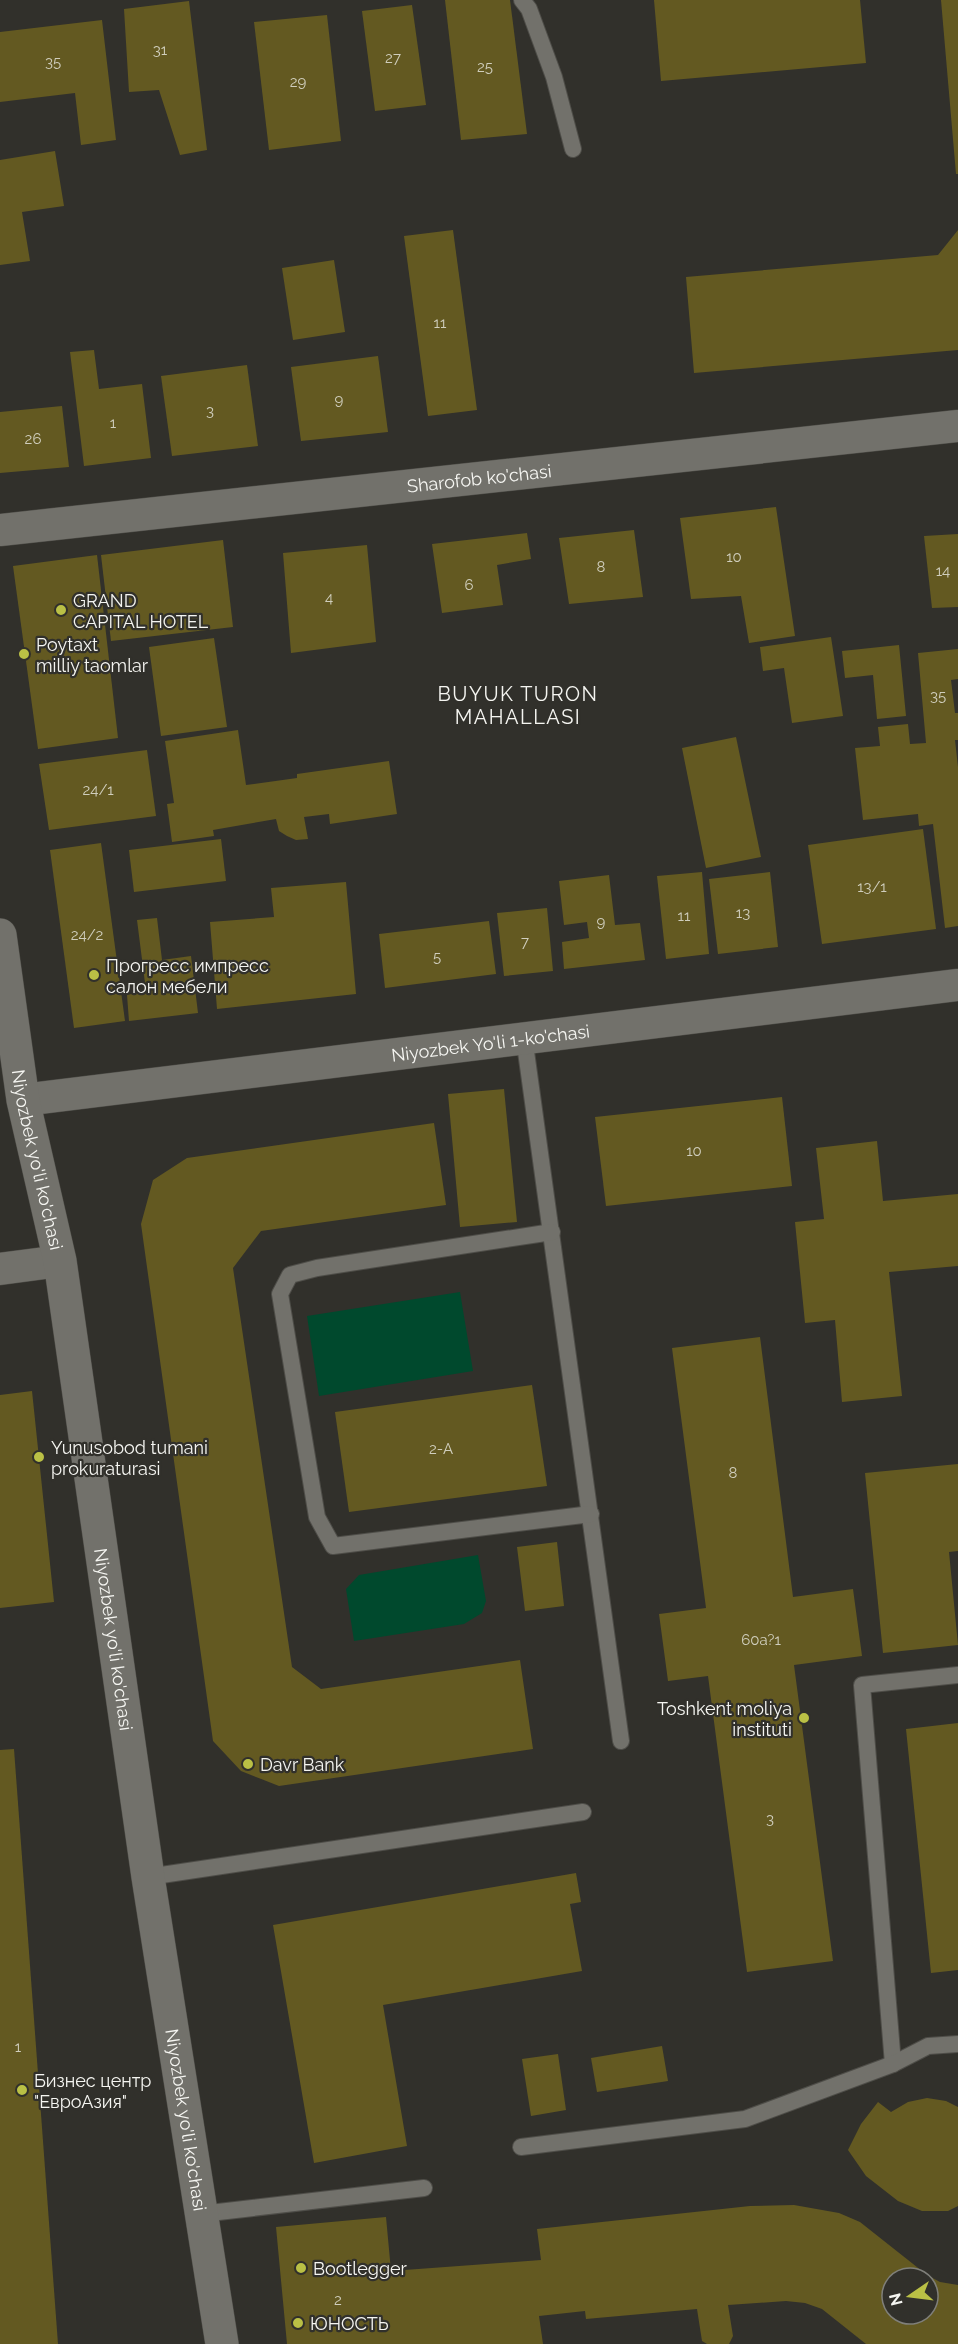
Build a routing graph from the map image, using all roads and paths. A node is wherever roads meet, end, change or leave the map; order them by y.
1 (522, 0) edge
2 (573, 148) dead end
3 (958, 426) edge
4 (0, 530) edge
5 (0, 935) edge
6 (958, 985) edge
7 (524, 1037) junction
8 (23, 1100) junction
9 (552, 1232) junction
10 (60, 1261) junction
11 (0, 1269) edge
12 (591, 1514) junction
13 (958, 1675) edge
14 (621, 1741) dead end
15 (583, 1812) dead end
16 (148, 1877) junction
17 (958, 2044) edge
18 (893, 2064) junction
19 (521, 2147) dead end
20 (424, 2188) dead end
21 (201, 2214) junction
22 (222, 2344) edge

1 - 2 lane
3 - 4 street, Sharofob ko'chasi
5 - 8 street, Niyozbek yo'li ko'chasi
6 - 7 street, Niyozbek Yo'li 1-ko'chasi
7 - 8 street, Niyozbek Yo'li 1-ko'chasi
7 - 9 lane
8 - 10 street, Niyozbek yo'li ko'chasi
9 - 12 lane
9 - 12 lane
10 - 11 street
10 - 16 street, Niyozbek yo'li ko'chasi
12 - 14 lane
13 - 18 lane
15 - 16 lane
16 - 21 street, Niyozbek yo'li ko'chasi
17 - 18 lane
18 - 19 lane
20 - 21 lane
21 - 22 street, Niyozbek yo'li ko'chasi

